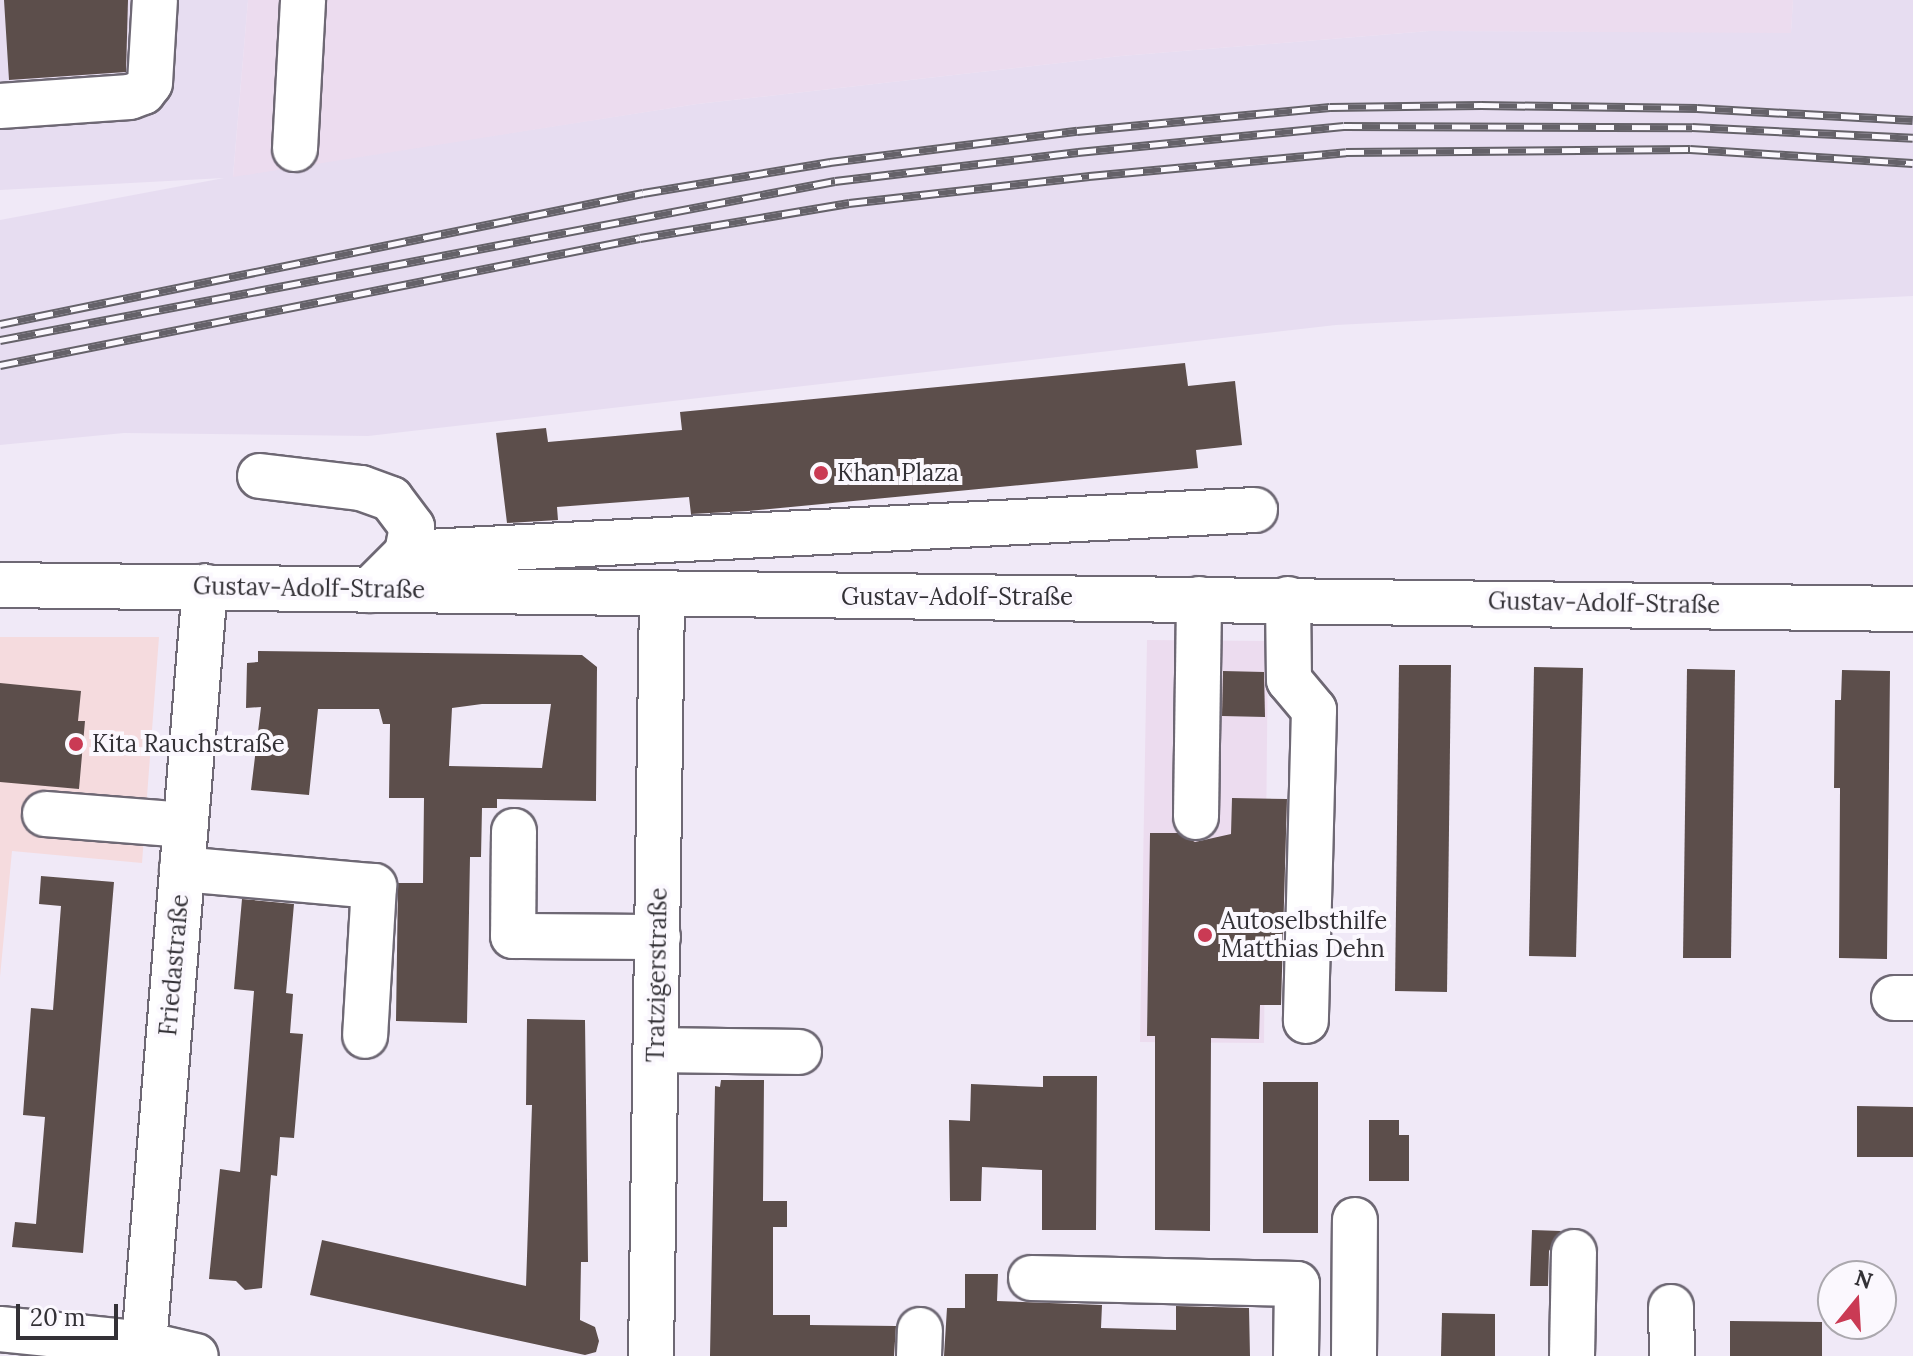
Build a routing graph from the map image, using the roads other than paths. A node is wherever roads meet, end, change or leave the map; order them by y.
1 (155, 0) edge
2 (303, 0) edge
3 (0, 106) edge
4 (295, 149) dead end
5 (260, 476) dead end
6 (1255, 510) dead end
7 (407, 553) junction
8 (0, 585) edge
9 (205, 586) junction
10 (370, 590) junction
11 (662, 594) junction
12 (1199, 599) junction
13 (1288, 599) junction
14 (1913, 609) edge
15 (45, 814) dead end
16 (1196, 817) dead end
17 (186, 825) junction
18 (514, 831) dead end
19 (182, 869) junction
20 (658, 937) junction
21 (1306, 1021) dead end
22 (365, 1036) dead end
23 (656, 1050) junction
24 (799, 1052) dead end
25 (1355, 1220) dead end
26 (1574, 1252) dead end
27 (1031, 1278) dead end
28 (1671, 1307) dead end
29 (0, 1329) edge
30 (144, 1344) junction
31 (196, 1356) edge
32 (651, 1356) edge
33 (1296, 1356) edge
34 (1354, 1356) edge
35 (1572, 1356) edge
36 (1672, 1356) edge

1 - 3 street
2 - 4 street
5 - 7 street
6 - 7 street
7 - 10 street
8 - 9 street, Gustav-Adolf-Straße
9 - 10 street, Gustav-Adolf-Straße
9 - 17 street, Friedastraße
10 - 11 street, Gustav-Adolf-Straße
11 - 12 street, Gustav-Adolf-Straße
11 - 20 street, Tratzigerstraße
12 - 13 street, Gustav-Adolf-Straße
12 - 16 street
13 - 14 street, Gustav-Adolf-Straße
13 - 21 street
15 - 17 street
17 - 19 street, Friedastraße
18 - 20 street
19 - 22 street
19 - 30 street, Friedastraße
20 - 23 street, Tratzigerstraße
23 - 24 street
23 - 32 street, Tratzigerstraße
25 - 34 street
26 - 35 street
27 - 33 street
28 - 36 street
29 - 30 street
30 - 31 street

